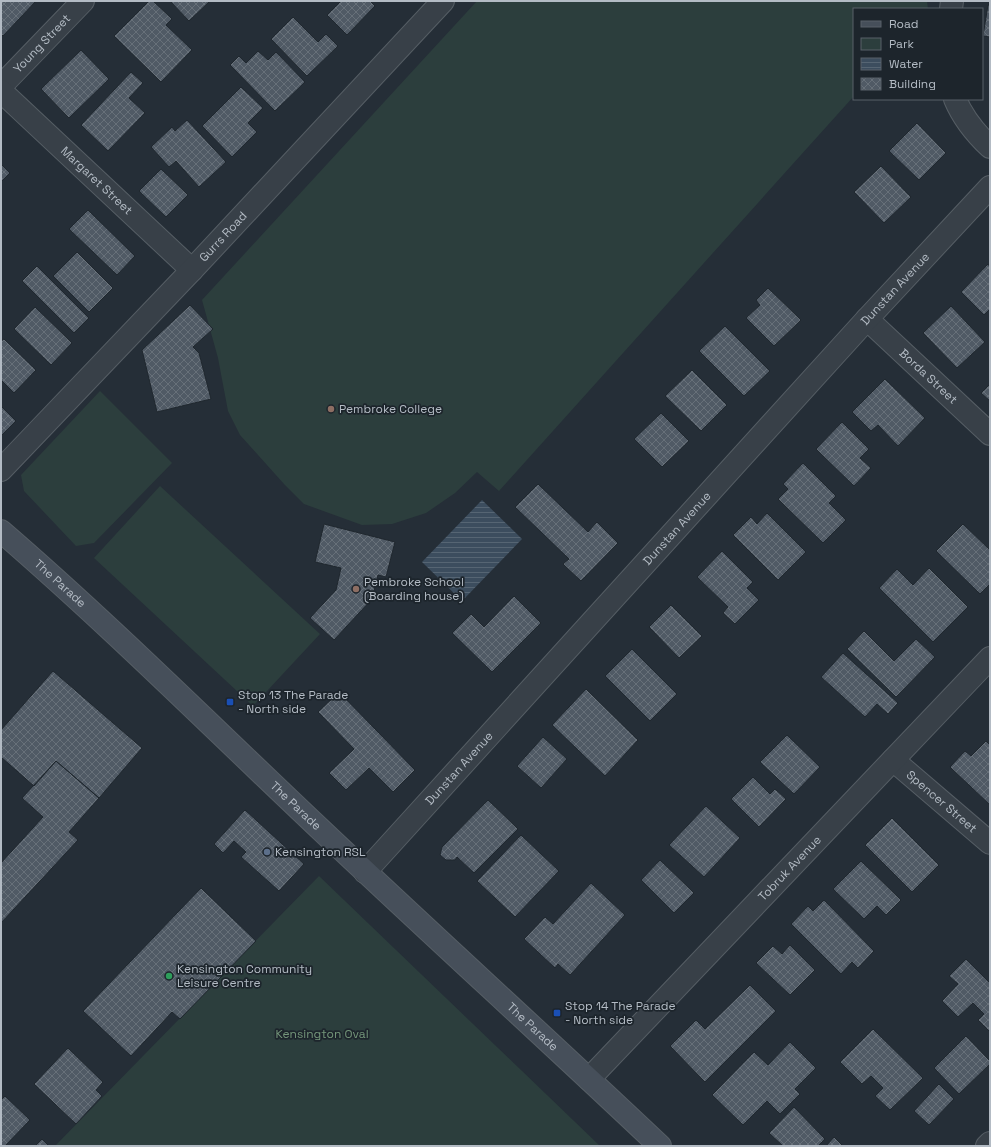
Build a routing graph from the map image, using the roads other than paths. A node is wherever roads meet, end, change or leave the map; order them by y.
1 (83, 1) edge
2 (443, 1) edge
3 (1, 86) edge
4 (1, 91) edge
5 (955, 100) edge
6 (990, 147) edge
7 (990, 187) edge
8 (192, 270) junction
9 (867, 320) junction
10 (990, 434) edge
11 (1, 470) edge
12 (1, 531) edge
13 (990, 658) edge
14 (893, 760) junction
15 (990, 843) edge
16 (365, 872) junction
17 (589, 1079) junction
18 (990, 1143) edge
19 (660, 1146) edge
20 (987, 1146) edge

1 - 3 street, Young Street
2 - 8 street, Gurrs Road
4 - 8 street, Margaret Street
5 - 6 street
7 - 9 street, Dunstan Avenue
8 - 11 street, Gurrs Road
9 - 10 street, Borda Street
9 - 16 street, Dunstan Avenue
12 - 16 main road, The Parade
13 - 14 street, Tobruk Avenue
14 - 15 street, Spencer Street
14 - 17 street, Tobruk Avenue
16 - 17 main road, The Parade
17 - 19 main road, The Parade
18 - 20 street

